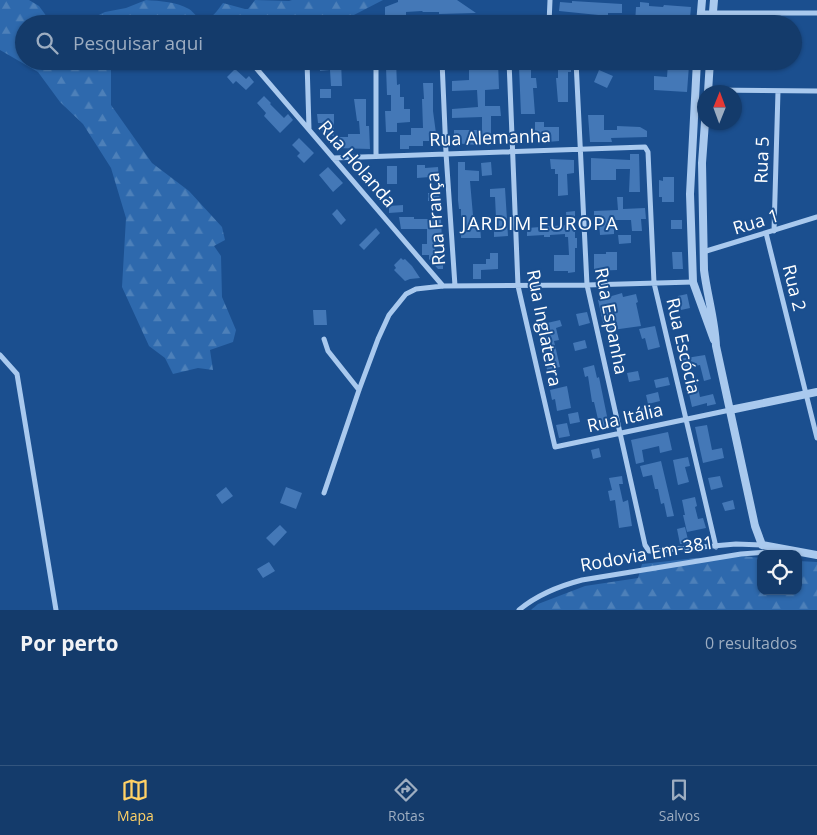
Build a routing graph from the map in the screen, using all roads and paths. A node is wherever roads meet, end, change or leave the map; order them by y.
1 (550, 0) edge
2 (702, 0) edge
3 (714, 0) edge
4 (817, 12) edge
5 (700, 13) joint
6 (713, 14) junction
7 (549, 15) edge
8 (258, 70) edge
9 (307, 70) edge
10 (376, 70) edge
11 (442, 70) edge
12 (509, 70) edge
13 (576, 70) edge
14 (697, 70) edge
15 (709, 70) edge
16 (708, 85) edge
17 (742, 91) edge
18 (778, 91) junction
19 (817, 91) edge
20 (309, 129) junction
21 (704, 130) edge
22 (580, 149) junction
23 (646, 149) joint
24 (512, 151) junction
25 (446, 153) junction
26 (376, 156) junction
27 (333, 158) junction
28 (817, 217) edge
29 (774, 231) junction
30 (766, 233) junction
31 (704, 252) junction
32 (693, 282) junction
33 (654, 283) junction
34 (587, 285) junction
35 (442, 286) junction
36 (455, 286) junction
37 (518, 286) junction
38 (324, 339) dead end
39 (716, 346) junction
40 (0, 355) edge
41 (359, 390) junction
42 (817, 392) edge
43 (807, 394) junction
44 (730, 410) junction
45 (686, 419) junction
46 (621, 433) junction
47 (817, 438) edge
48 (556, 448) joint
49 (324, 493) dead end
50 (762, 545) junction
51 (716, 546) junction
52 (786, 550) edge
53 (757, 553) edge
54 (802, 553) edge
55 (817, 555) edge
56 (56, 610) edge
57 (520, 610) edge

1 - 7 street
2 - 5 street
3 - 6 street
4 - 6 street
5 - 6 street
8 - 20 street, Rua Holanda
9 - 20 street
10 - 26 street
11 - 25 street, Rua França
12 - 24 street, Rua Inglaterra
13 - 22 street, Rua Espanha
14 - 32 street
15 - 16 street
17 - 18 street
18 - 19 street
18 - 29 street, Rua 5
20 - 27 street, Rua Holanda
21 - 31 street
22 - 23 street, Rua Alemanha
22 - 24 street, Rua Alemanha
22 - 34 street, Rua Espanha
23 - 33 street, Rua Escócia
24 - 25 street, Rua Alemanha
24 - 37 street, Rua Inglaterra
25 - 26 street, Rua Alemanha
25 - 36 street, Rua França
26 - 27 street, Rua Alemanha
27 - 35 street, Rua Holanda
28 - 29 street, Rua 1
29 - 30 street, Rua 1
30 - 31 street, Rua 1
30 - 43 street, Rua 2
31 - 39 street
32 - 33 street
32 - 39 street
33 - 34 street
33 - 45 street, Rua Escócia
34 - 37 street
34 - 46 street, Rua Espanha
35 - 36 street
35 - 41 street
36 - 37 street
37 - 48 street, Rua Inglaterra
38 - 41 street
39 - 44 street
40 - 56 street
41 - 49 street
42 - 43 street
43 - 44 street
43 - 47 street, Rua 2
44 - 45 street, Rua Itália
44 - 50 street
45 - 46 street, Rua Itália
45 - 51 street, Rua Escócia
46 - 48 street, Rua Itália
46 - 51 street, Rua Espanha
50 - 51 street
50 - 52 street, Rodovia Em-381
53 - 57 street, Rodovia Em-381
54 - 55 street, Rodovia Em-381

